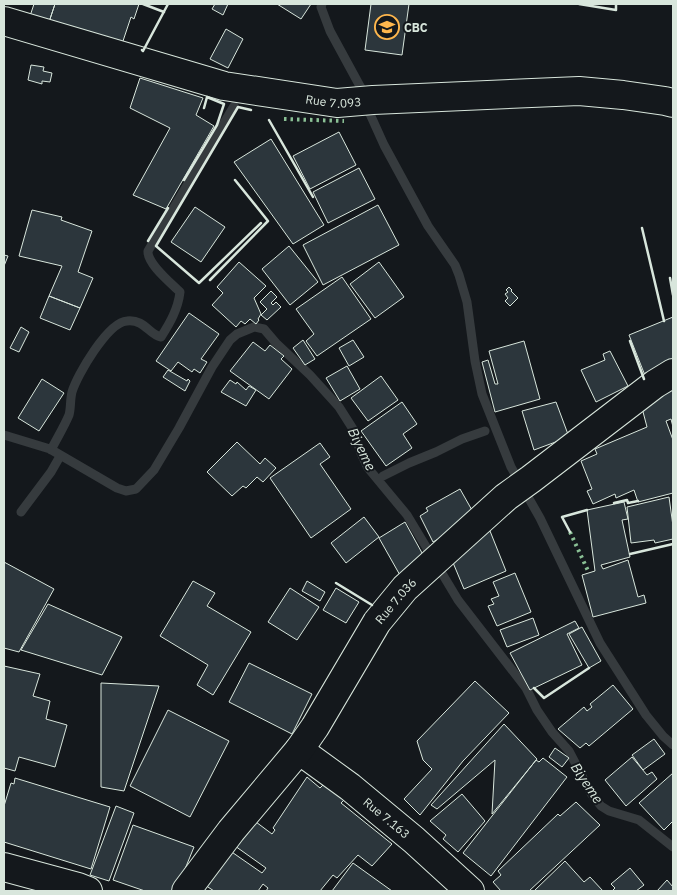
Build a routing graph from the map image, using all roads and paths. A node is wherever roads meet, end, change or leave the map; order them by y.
1 (4, 21) edge
2 (673, 103) edge
3 (673, 373) edge
4 (299, 750) junction
5 (4, 867) edge
6 (88, 891) edge
7 (186, 891) edge
8 (470, 891) edge

1 - 2 street, Rue 7.093
3 - 4 street, Rue 7.036
4 - 7 street, Rue 7.036
4 - 8 street, Rue 7.163
5 - 6 street

